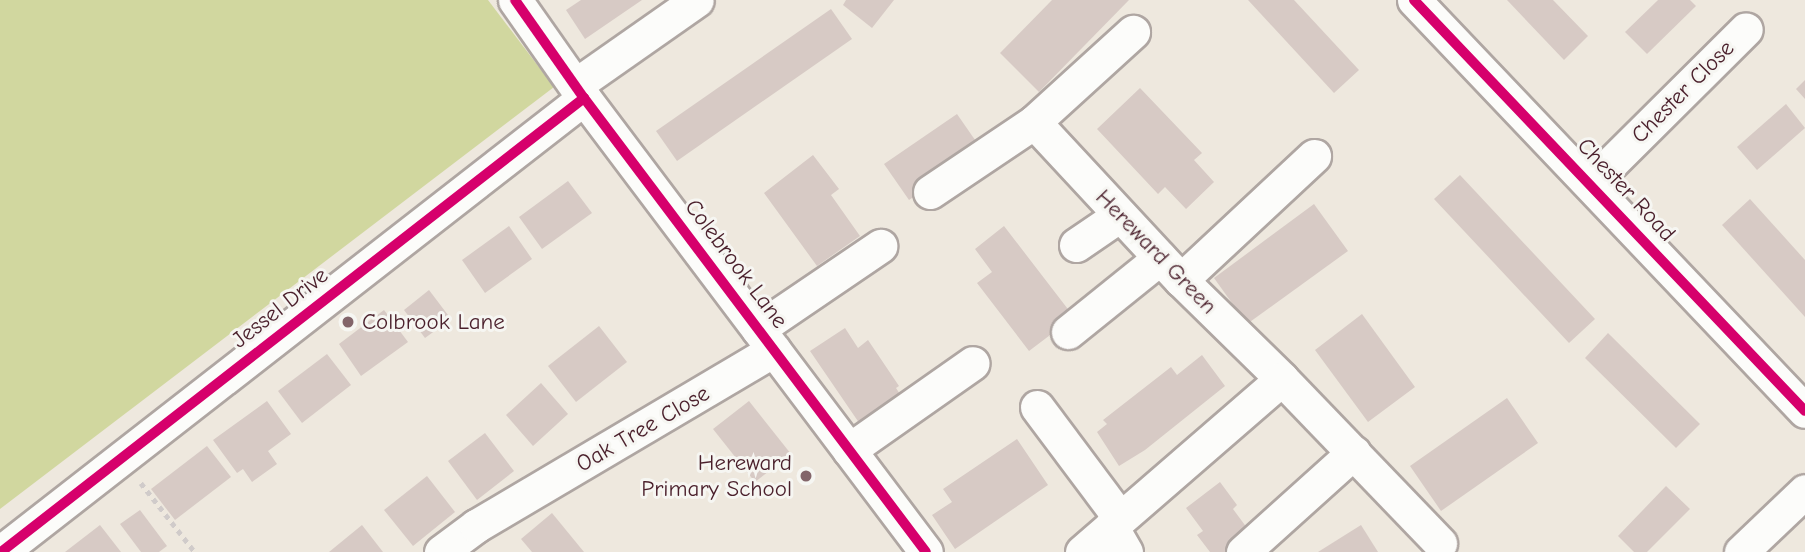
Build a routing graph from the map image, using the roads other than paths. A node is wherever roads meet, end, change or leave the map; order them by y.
1 (515, 0) edge
2 (697, 0) edge
3 (1414, 0) edge
4 (1745, 29) dead end
5 (1133, 32) dead end
6 (581, 91) junction
7 (1034, 122) junction
8 (1314, 156) dead end
9 (1591, 183) junction
10 (930, 192) dead end
11 (1121, 215) junction
12 (1076, 245) dead end
13 (880, 246) dead end
14 (1170, 269) junction
15 (1068, 332) dead end
16 (766, 340) junction
17 (973, 363) dead end
18 (1282, 379) junction
19 (1037, 407) dead end
20 (1805, 411) edge
21 (849, 450) junction
22 (1354, 452) junction
23 (1805, 491) edge
24 (1119, 532) edge
25 (1440, 543) dead end
26 (919, 550) edge
27 (1, 552) edge
28 (441, 552) edge
29 (1082, 552) edge
30 (1243, 552) edge
31 (1741, 552) edge

1 - 6 street, Colebrook Lane
2 - 6 street, Jessel Drive
3 - 9 street, Chester Road
4 - 9 street, Chester Close
5 - 7 street
6 - 16 street, Colebrook Lane
6 - 27 street, Jessel Drive
7 - 10 street
7 - 11 street, Hereward Green
8 - 14 street
9 - 20 street, Chester Road
11 - 12 street
11 - 14 street, Hereward Green
13 - 16 street, Oak Tree Close
14 - 15 street
14 - 18 street, Hereward Green
16 - 21 street, Colebrook Lane
16 - 28 street, Oak Tree Close
17 - 21 street
18 - 22 street, Hereward Green
18 - 24 street
19 - 24 street
21 - 26 street, Colebrook Lane
22 - 25 street, Hereward Green
22 - 30 street
23 - 31 street
24 - 29 street

